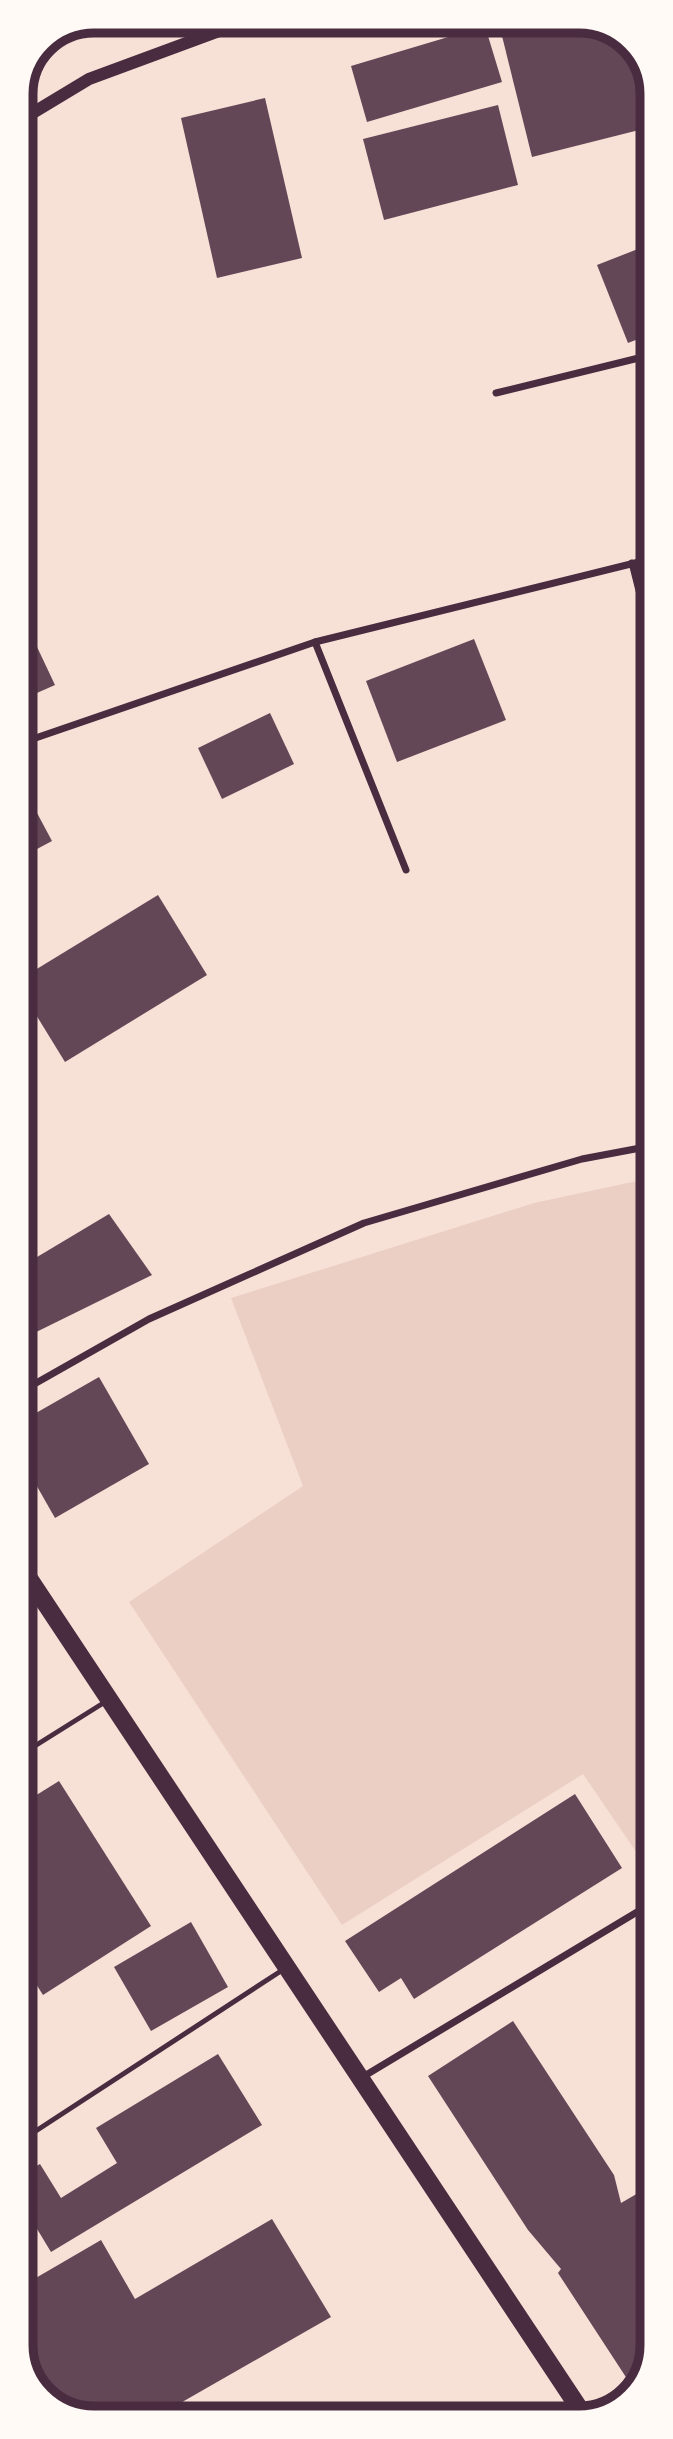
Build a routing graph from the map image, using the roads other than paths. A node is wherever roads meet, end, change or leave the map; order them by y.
1 (214, 33) edge
2 (33, 113) edge
3 (640, 358) edge
4 (496, 393) dead end
5 (640, 561) edge
6 (632, 563) junction
7 (640, 595) edge
8 (315, 642) junction
9 (33, 739) edge
10 (406, 870) dead end
11 (640, 1148) edge
12 (33, 1385) edge
13 (33, 1585) edge
14 (109, 1700) junction
15 (33, 1747) edge
16 (640, 1910) edge
17 (287, 1967) junction
18 (360, 2079) junction
19 (33, 2133) edge
20 (578, 2406) edge

1 - 2 street
3 - 4 street
5 - 6 street
6 - 7 street
6 - 8 street
8 - 9 street
8 - 10 street
11 - 12 street
13 - 14 main road
14 - 15 lane
14 - 17 main road
16 - 18 street
17 - 18 main road
17 - 19 lane
18 - 20 main road

